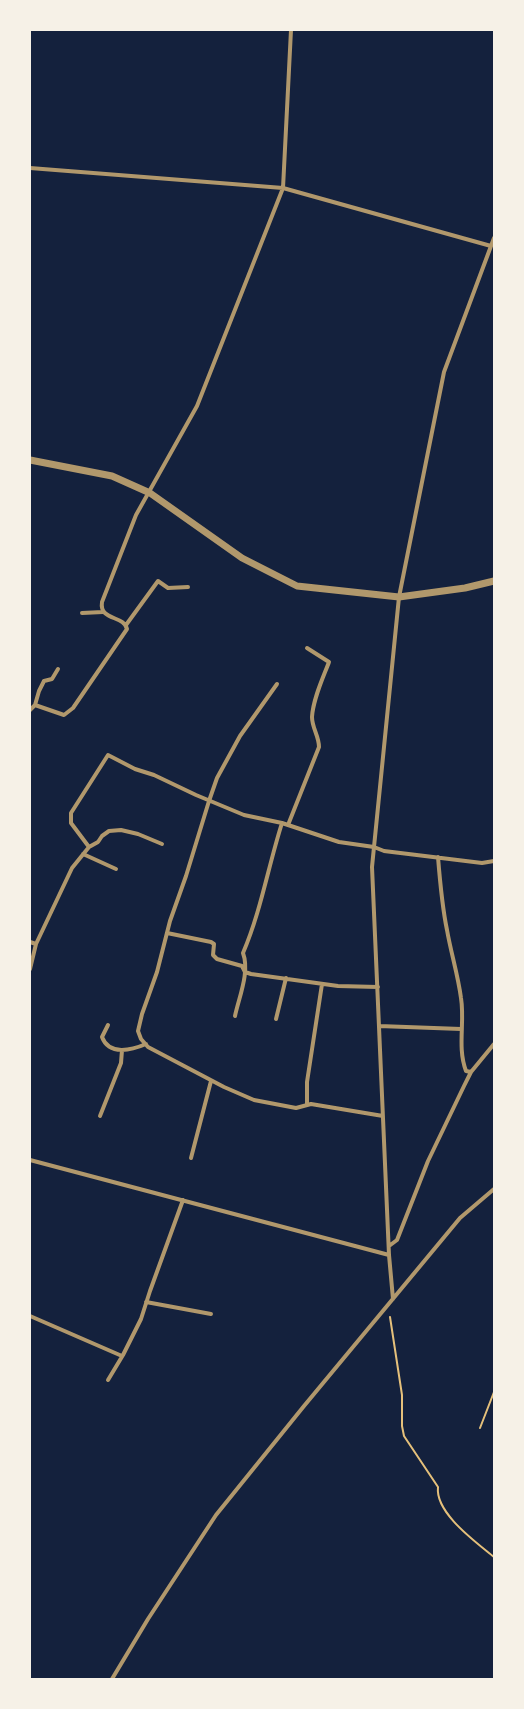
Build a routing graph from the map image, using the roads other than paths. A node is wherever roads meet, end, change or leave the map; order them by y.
1 (291, 30) edge
2 (30, 168) edge
3 (283, 188) junction
4 (494, 238) edge
5 (491, 246) junction
6 (30, 460) edge
7 (150, 493) junction
8 (494, 581) edge
9 (188, 587) dead end
10 (399, 597) junction
11 (103, 612) junction
12 (82, 613) dead end
13 (126, 625) junction
14 (307, 648) dead end
15 (58, 669) dead end
16 (277, 684) dead end
17 (35, 705) junction
18 (30, 710) edge
19 (209, 800) junction
20 (282, 823) junction
21 (288, 825) junction
22 (162, 844) dead end
23 (89, 847) junction
24 (374, 848) junction
25 (83, 854) junction
26 (438, 857) junction
27 (494, 861) edge
28 (116, 869) dead end
29 (167, 933) junction
30 (30, 942) edge
31 (36, 944) junction
32 (30, 969) edge
33 (245, 972) junction
34 (286, 978) junction
35 (322, 984) junction
36 (378, 988) junction
37 (235, 1016) dead end
38 (276, 1019) dead end
39 (108, 1025) dead end
40 (379, 1026) junction
41 (461, 1029) junction
42 (146, 1044) junction
43 (494, 1044) edge
44 (122, 1050) junction
45 (471, 1072) junction
46 (211, 1081) junction
47 (307, 1105) junction
48 (100, 1116) dead end
49 (383, 1116) junction
50 (191, 1158) dead end
51 (30, 1160) edge
52 (494, 1189) edge
53 (184, 1200) junction
54 (389, 1246) junction
55 (389, 1255) junction
56 (393, 1299) junction
57 (146, 1302) junction
58 (211, 1314) dead end
59 (30, 1316) edge
60 (122, 1356) junction
61 (108, 1380) dead end
62 (112, 1679) edge

1 - 3 street
2 - 3 street
3 - 5 street
3 - 7 street
4 - 5 street
5 - 10 street
6 - 7 street
7 - 10 street
7 - 11 street
8 - 10 street
9 - 13 street
10 - 24 street
11 - 12 street
11 - 13 street
13 - 17 street
14 - 21 street
15 - 17 street
16 - 19 street
17 - 18 street
19 - 20 street
19 - 23 street
19 - 29 street
20 - 21 street
20 - 33 street
21 - 24 street
22 - 23 street
23 - 25 street
24 - 26 street
24 - 36 street
25 - 28 street
25 - 31 street
26 - 27 street
26 - 41 street
29 - 33 street
29 - 42 street
30 - 31 street
31 - 32 street
33 - 34 street
33 - 37 street
34 - 35 street
34 - 38 street
35 - 36 street
35 - 47 street
36 - 40 street
39 - 44 street
40 - 41 street
40 - 49 street
41 - 45 street
42 - 44 street
42 - 46 street
43 - 45 street
44 - 48 street
45 - 54 street
46 - 47 street
46 - 50 street
47 - 49 street
49 - 54 street
51 - 53 street
52 - 56 street
53 - 55 street
53 - 57 street
54 - 55 street
55 - 56 street
56 - 62 street
57 - 58 street
57 - 60 street
59 - 60 street
60 - 61 street

